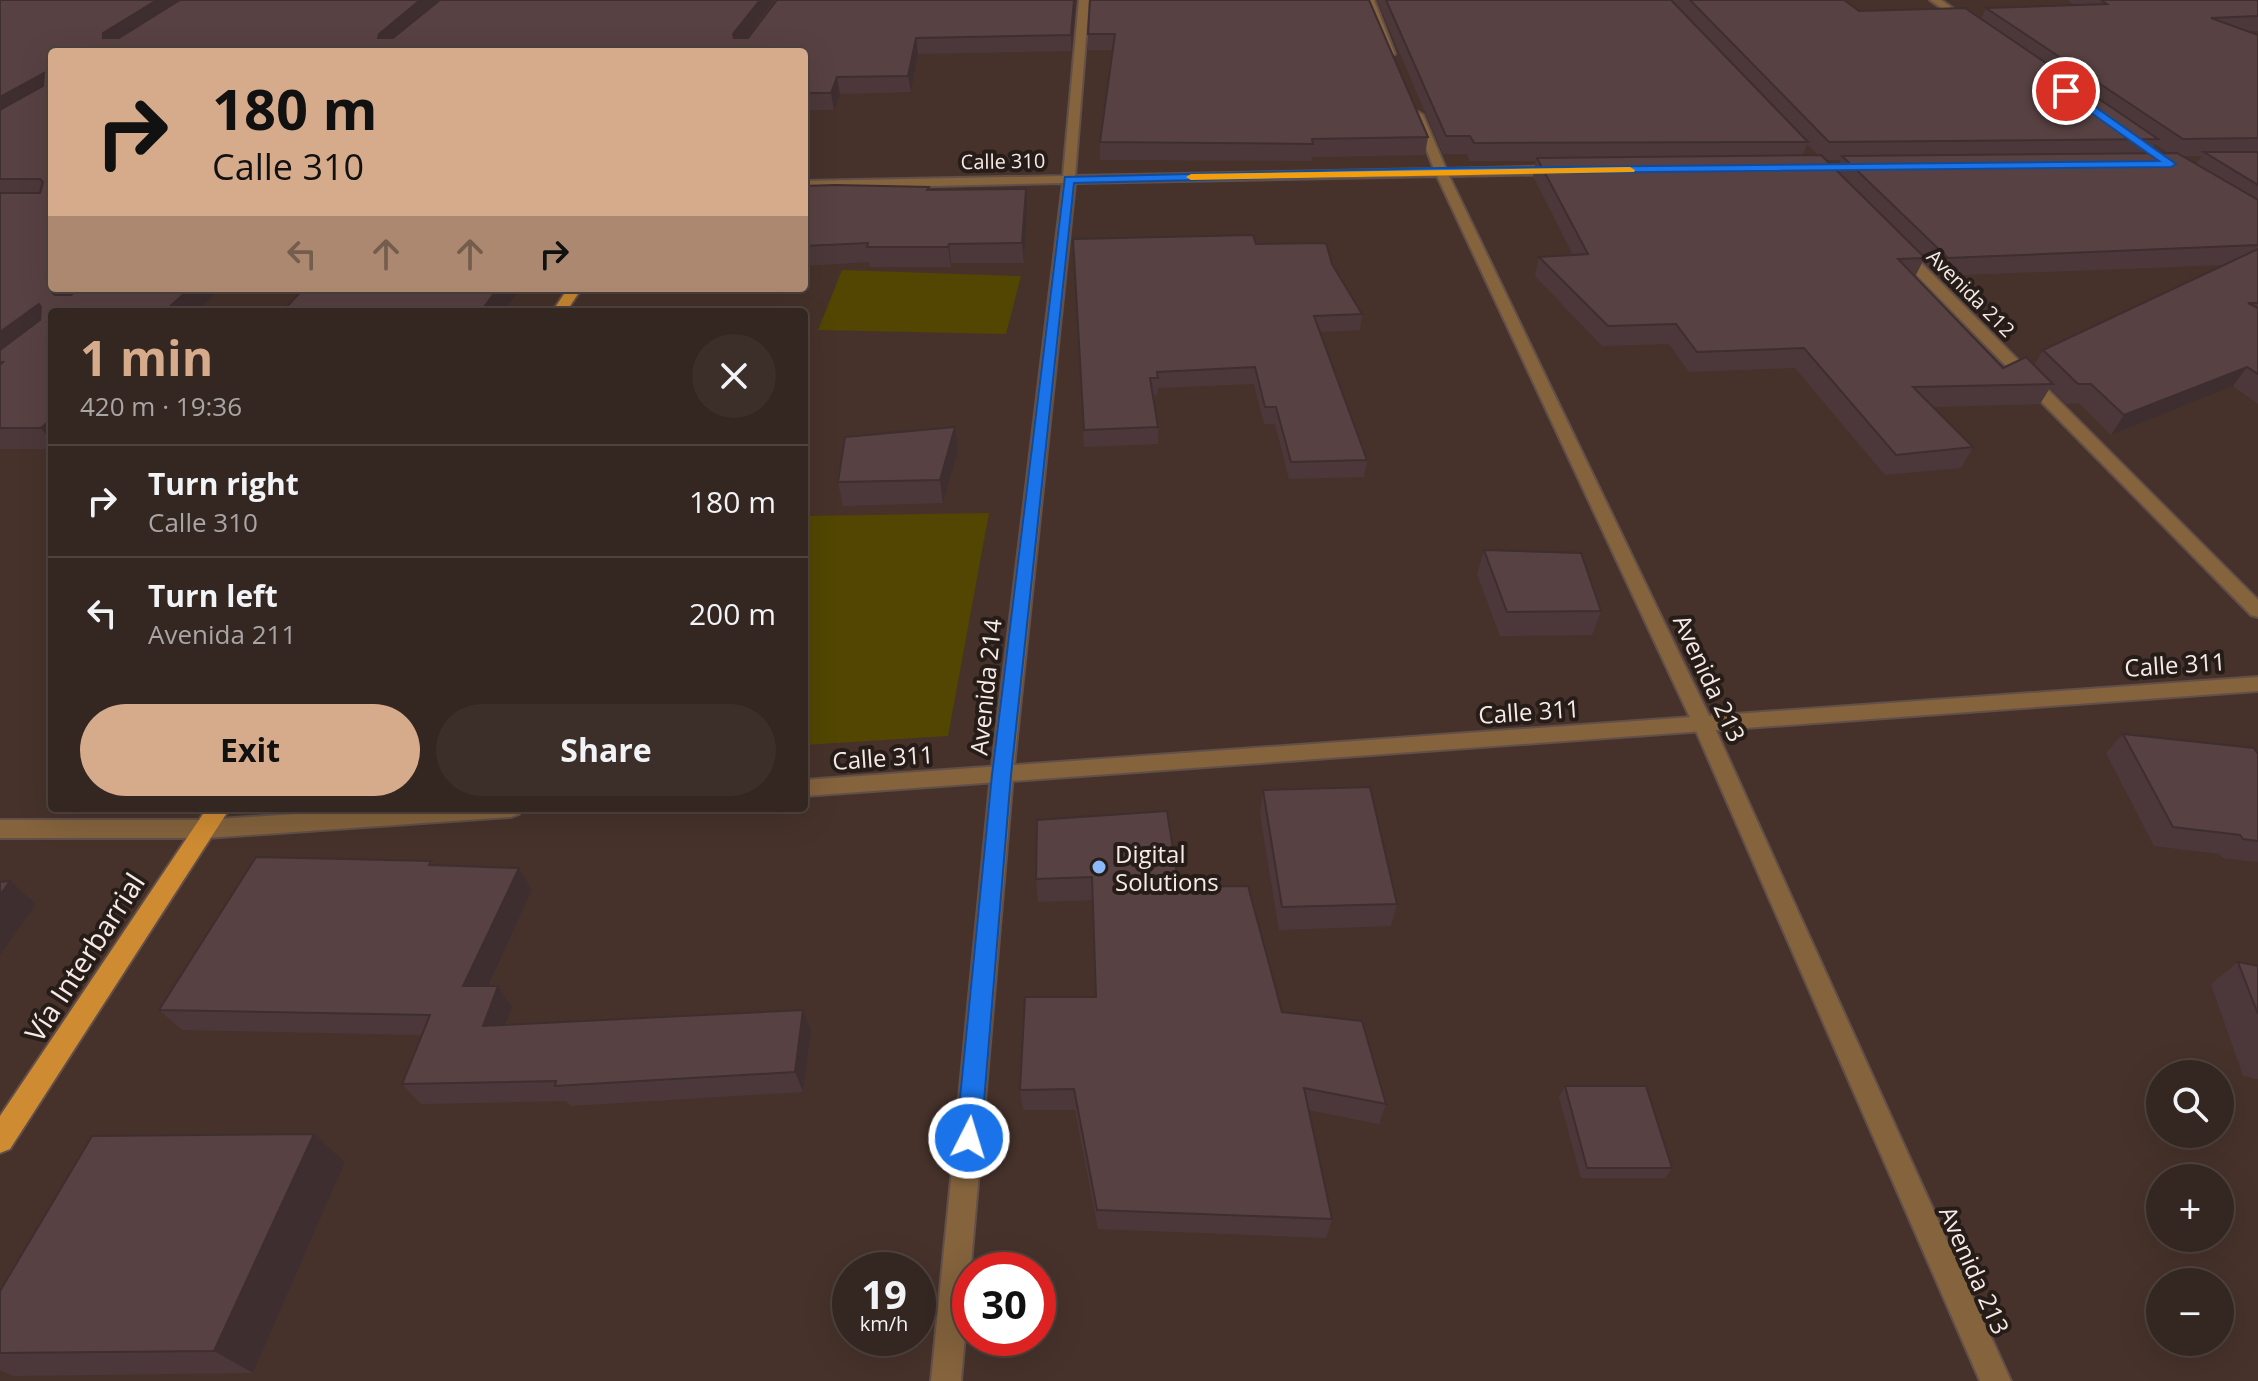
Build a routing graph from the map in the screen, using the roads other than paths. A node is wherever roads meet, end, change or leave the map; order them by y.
1 (1084, 0) edge
2 (1369, 0) edge
3 (1935, 0) edge
4 (1975, 27) edge
5 (1399, 71) edge
6 (1411, 100) edge
7 (1567, 170) edge
8 (1441, 171) junction
9 (1069, 180) junction
10 (808, 185) edge
11 (1887, 237) edge
12 (2258, 611) edge
13 (2258, 684) edge
14 (1703, 724) junction
15 (1002, 775) junction
16 (808, 788) edge
17 (216, 812) edge
18 (453, 812) edge
19 (0, 829) edge
20 (205, 829) junction
21 (0, 1140) edge
22 (946, 1381) edge
23 (1996, 1381) edge

1 - 9 street, Avenida 214
2 - 5 street
3 - 4 street
6 - 8 street, Avenida 213
7 - 8 street, Calle 310
8 - 9 street, Calle 310
8 - 14 street, Avenida 213
9 - 10 street, Calle 310
9 - 15 street, Avenida 214
11 - 12 street, Avenida 212
13 - 14 street, Calle 311
14 - 15 street, Calle 311
14 - 23 street, Avenida 213
15 - 16 street, Calle 311
15 - 22 street, Avenida 214
17 - 20 main road, Vía Interbarrial
18 - 20 street
19 - 20 street
20 - 21 main road, Vía Interbarrial

